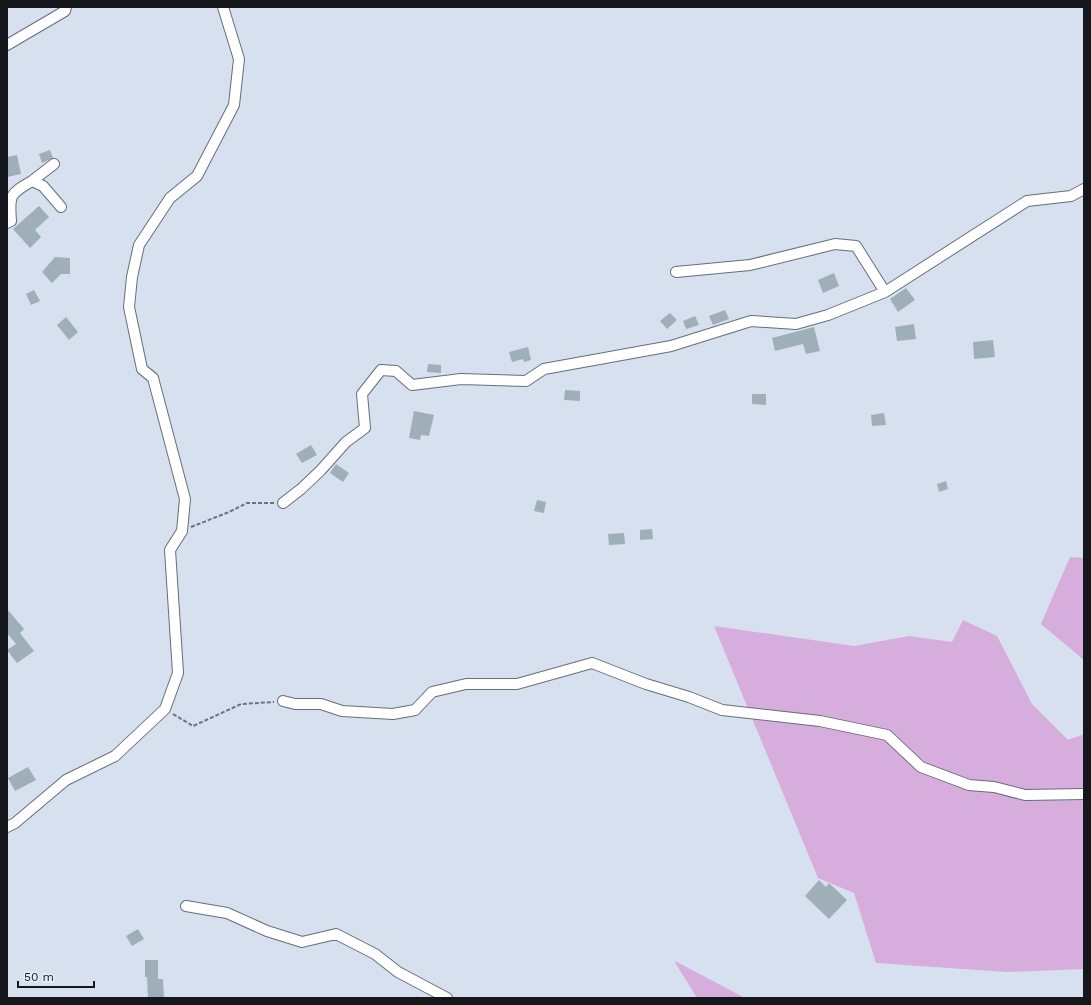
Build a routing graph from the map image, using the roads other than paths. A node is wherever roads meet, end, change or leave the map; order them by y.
1 (66, 7) edge
2 (223, 7) edge
3 (7, 45) edge
4 (54, 164) dead end
5 (32, 181) junction
6 (1084, 189) edge
7 (61, 207) dead end
8 (7, 222) edge
9 (676, 272) dead end
10 (885, 292) junction
11 (283, 503) road end
12 (283, 701) road end
13 (1084, 794) edge
14 (7, 827) edge
15 (186, 906) dead end
16 (447, 998) edge

1 - 3 street
2 - 14 street
4 - 5 street
5 - 7 street
5 - 8 street
6 - 10 street
9 - 10 street
10 - 11 street
12 - 13 street
15 - 16 street

